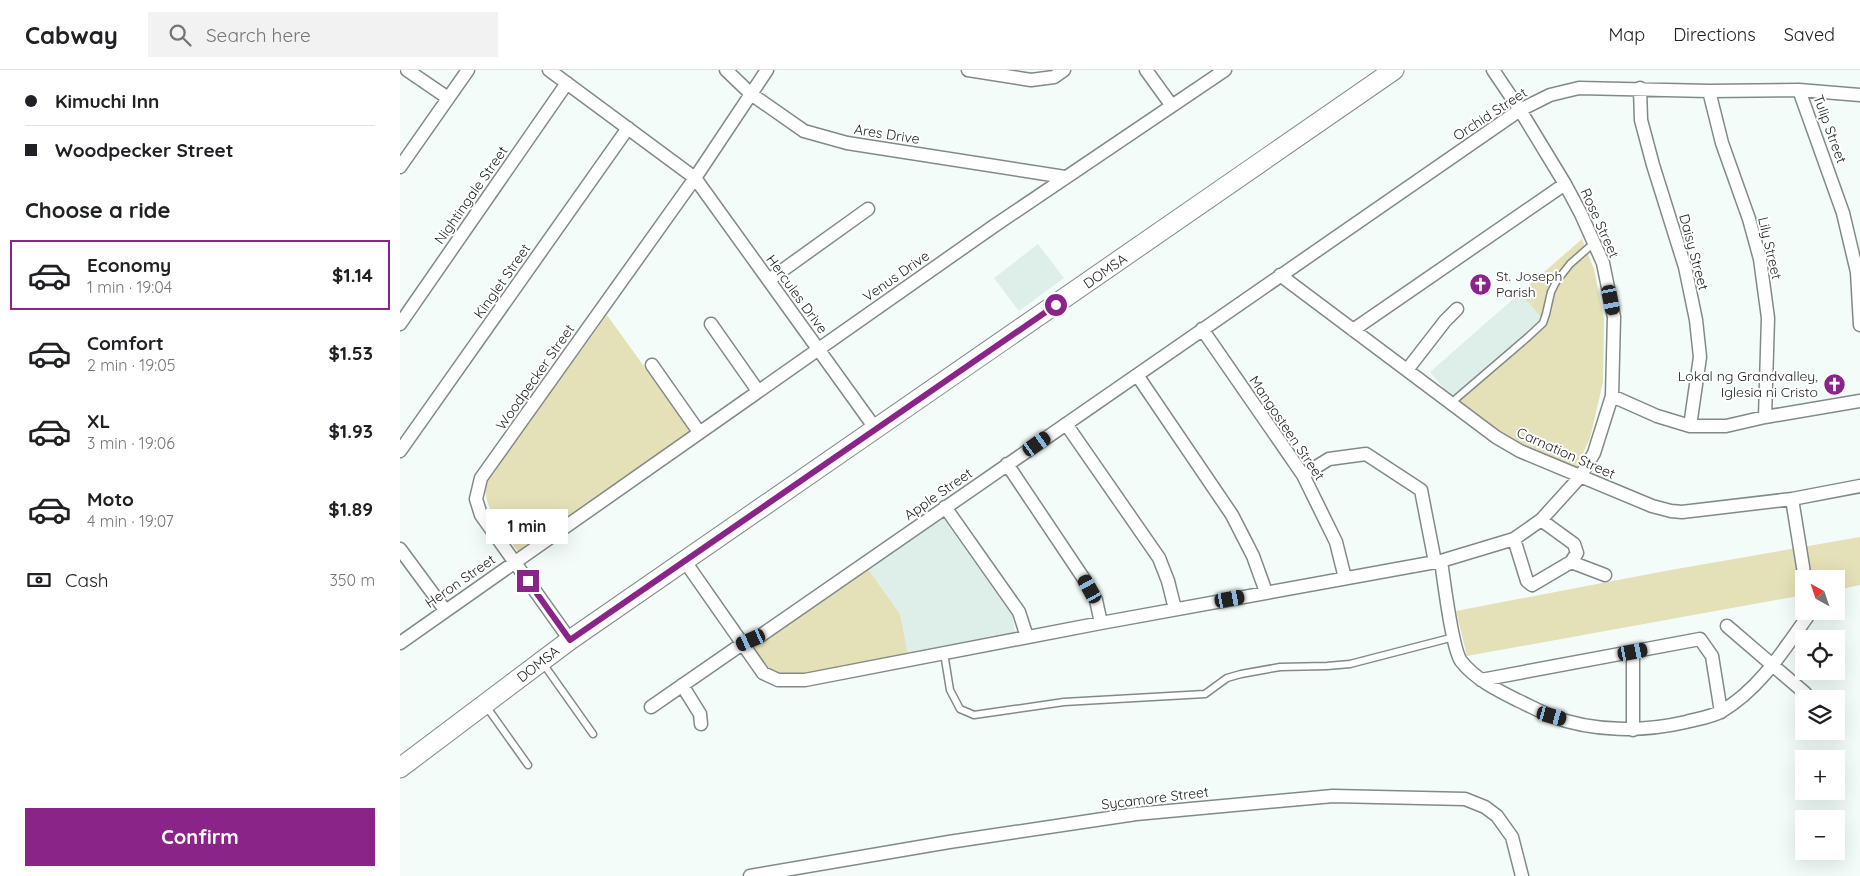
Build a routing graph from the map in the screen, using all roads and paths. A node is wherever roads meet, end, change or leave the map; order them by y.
1 (407, 70) edge
2 (468, 70) edge
3 (550, 70) edge
4 (726, 70) edge
5 (767, 70) edge
6 (968, 70) edge
7 (1064, 70) edge
8 (1146, 70) edge
9 (1225, 70) edge
10 (1394, 70) edge
11 (1493, 70) edge
12 (567, 78) edge
13 (1640, 88) junction
14 (1799, 90) junction
15 (1709, 91) junction
16 (751, 94) junction
17 (1860, 95) edge
18 (448, 98) junction
19 (1172, 106) junction
20 (1520, 110) junction
21 (628, 128) junction
22 (400, 168) edge
23 (695, 178) junction
24 (1065, 178) junction
25 (1565, 184) junction
26 (868, 209) dead end
27 (1595, 242) junction
28 (1280, 275) junction
29 (769, 280) junction
30 (1240, 303) joint
31 (1458, 309) dead end
32 (400, 324) edge
33 (711, 324) dead end
34 (1860, 324) edge
35 (1202, 329) junction
36 (1353, 330) junction
37 (818, 349) junction
38 (652, 366) dead end
39 (1408, 370) junction
40 (1137, 375) junction
41 (758, 391) junction
42 (1612, 396) junction
43 (1860, 401) edge
44 (1451, 403) junction
45 (1765, 417) junction
46 (1066, 424) junction
47 (1690, 426) junction
48 (875, 428) junction
49 (699, 432) junction
50 (400, 451) edge
51 (1007, 464) junction
52 (1303, 475) junction
53 (1580, 477) junction
54 (1860, 486) edge
55 (1792, 499) junction
56 (945, 507) junction
57 (587, 511) joint
58 (1545, 515) junction
59 (1514, 539) junction
60 (400, 549) edge
61 (684, 560) junction
62 (514, 562) junction
63 (1438, 562) junction
64 (1571, 562) junction
65 (1804, 570) edge
66 (1605, 575) dead end
67 (1345, 578) junction
68 (1266, 592) junction
69 (1175, 609) junction
70 (445, 610) junction
71 (1805, 620) edge
72 (1101, 622) junction
73 (1727, 626) dead end
74 (1027, 637) junction
75 (1454, 637) junction
76 (570, 640) junction
77 (400, 642) edge
78 (742, 644) junction
79 (1633, 652) junction
80 (944, 653) junction
81 (541, 661) junction
82 (1771, 665) junction
83 (1481, 680) junction
84 (682, 685) junction
85 (1801, 690) edge
86 (486, 705) junction
87 (651, 707) dead end
88 (1721, 712) junction
89 (701, 724) dead end
90 (1633, 730) junction
91 (593, 734) dead end
92 (528, 765) dead end
93 (400, 768) edge
94 (750, 876) edge
95 (1522, 876) edge

1 - 18 street
2 - 18 street
3 - 12 street, Hercules Drive
4 - 16 street, Ares Drive
5 - 16 street, Woodpecker Street
6 - 7 street
8 - 19 street
9 - 19 street, Venus Drive
10 - 48 main road, DOMSA
11 - 20 street, Rose Street
12 - 21 street, Hercules Drive
12 - 32 street, Nightingale Street
13 - 15 street, Orchid Street
13 - 20 street, Orchid Street
13 - 47 street, Daisy Street
14 - 15 street, Orchid Street
14 - 17 street, Orchid Street
14 - 34 street, Tulip Street
15 - 45 street, Lily Street
16 - 23 street, Woodpecker Street
16 - 24 street, Ares Drive
18 - 22 street
19 - 24 street, Venus Drive
20 - 25 street, Rose Street
20 - 28 street, Orchid Street
21 - 23 street, Hercules Drive
21 - 50 street, Kinglet Street
23 - 29 street, Hercules Drive
23 - 62 street, Woodpecker Street
24 - 37 street, Venus Drive
25 - 27 street, Rose Street
25 - 36 street
26 - 29 street
27 - 42 street, Rose Street
27 - 44 lane
28 - 30 street, Orchid Street
28 - 36 street, Carnation Street
29 - 37 street, Hercules Drive
30 - 35 street, Apple Street
31 - 39 street
33 - 41 street
35 - 40 street, Apple Street
35 - 52 street, Mangosteen Street
36 - 39 street, Carnation Street
37 - 41 street, Venus Drive
37 - 48 street, Hercules Drive
38 - 49 street
39 - 44 street, Carnation Street
40 - 46 street, Apple Street
40 - 68 street
41 - 49 street, Venus Drive
42 - 47 street
42 - 53 street, Rose Street
43 - 45 street
44 - 53 street, Carnation Street
45 - 47 street
46 - 51 street, Apple Street
46 - 69 street
48 - 61 main road, DOMSA
49 - 57 street, Venus Drive
51 - 56 street, Apple Street
51 - 72 street
52 - 63 street
52 - 67 street, Mangosteen Street
53 - 55 street, Carnation Street
53 - 58 street, Rose Street
54 - 55 street, Carnation Street
55 - 65 street
56 - 74 street
56 - 78 street, Apple Street
57 - 62 street, Heron Street
58 - 59 street, Rose Street
58 - 64 street
59 - 63 street, Rose Street
59 - 64 street
60 - 70 street
61 - 76 main road, DOMSA
61 - 78 street, Rose Street
62 - 70 street, Heron Street
62 - 76 street, Woodpecker Street
63 - 67 street, Rose Street
63 - 75 street
64 - 66 street
67 - 68 street, Rose Street
68 - 69 street, Rose Street
69 - 72 street, Rose Street
70 - 77 street, Heron Street
71 - 82 street
72 - 74 street, Rose Street
73 - 82 street
74 - 80 street, Rose Street
75 - 80 lane
75 - 83 street
76 - 81 main road, DOMSA
78 - 80 street, Rose Street
78 - 84 street, Apple Street
79 - 83 street
79 - 88 street
79 - 90 street
81 - 86 main road, DOMSA
81 - 91 lane
82 - 85 street
82 - 88 street
83 - 90 street
84 - 87 street, Apple Street
84 - 89 street
86 - 92 lane
86 - 93 main road, DOMSA
88 - 90 street
94 - 95 street, Sycamore Street

